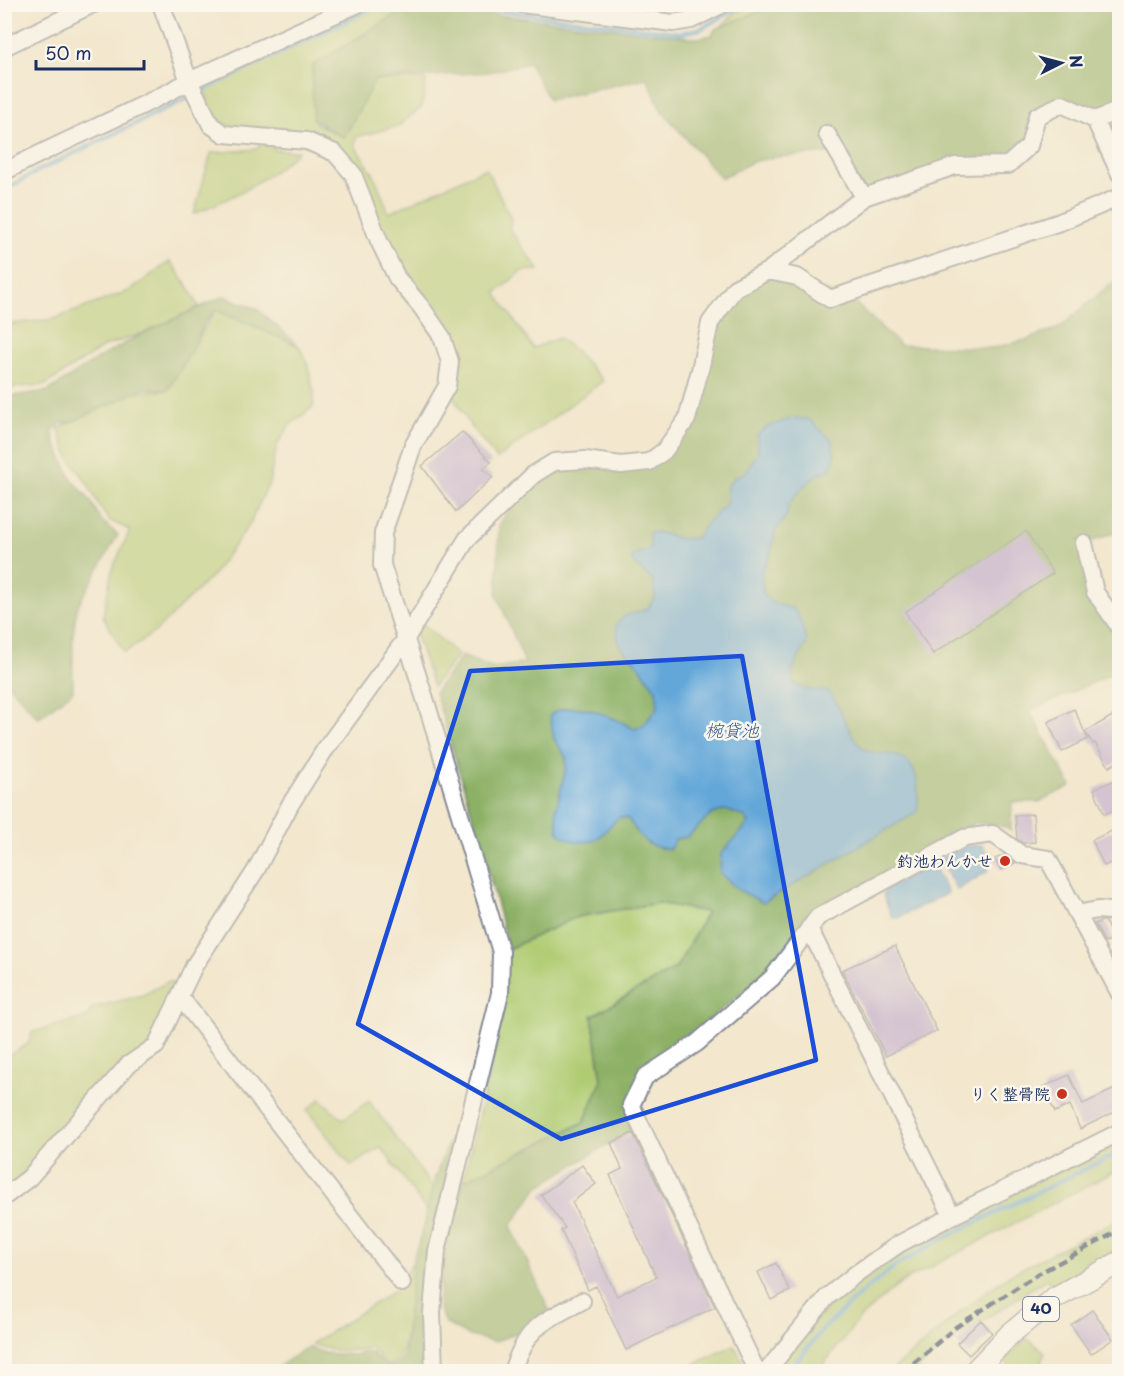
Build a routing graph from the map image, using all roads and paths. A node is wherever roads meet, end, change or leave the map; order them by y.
1 (93, 4) edge
2 (161, 4) edge
3 (358, 4) edge
4 (520, 4) edge
5 (723, 4) edge
6 (695, 11) edge
7 (4, 47) edge
8 (189, 81) junction
9 (1119, 110) edge
10 (1095, 120) junction
11 (827, 134) dead end
12 (4, 172) edge
13 (1119, 174) edge
14 (864, 197) junction
15 (1119, 197) edge
16 (768, 271) junction
17 (1084, 543) dead end
18 (1119, 628) edge
19 (405, 640) junction
20 (1119, 912) edge
21 (1077, 914) junction
22 (809, 928) junction
23 (1119, 994) edge
24 (181, 998) junction
25 (1119, 1132) edge
26 (4, 1197) edge
27 (952, 1216) junction
28 (1119, 1262) edge
29 (402, 1283) dead end
30 (582, 1301) dead end
31 (434, 1371) edge
32 (512, 1371) edge
33 (757, 1371) edge
34 (766, 1371) edge
35 (974, 1371) edge

1 - 7 street
2 - 8 street
3 - 8 street
4 - 6 street
5 - 6 street
8 - 12 street
8 - 19 street
9 - 10 street
10 - 13 street
10 - 14 street
11 - 14 street
14 - 16 street
15 - 16 street
16 - 19 street
17 - 18 street
19 - 24 street
19 - 31 street
20 - 21 street
21 - 22 street
21 - 23 street
22 - 27 street
22 - 33 street
24 - 26 street
24 - 29 street
25 - 27 street
27 - 34 street
28 - 35 main road, 40
30 - 32 street

